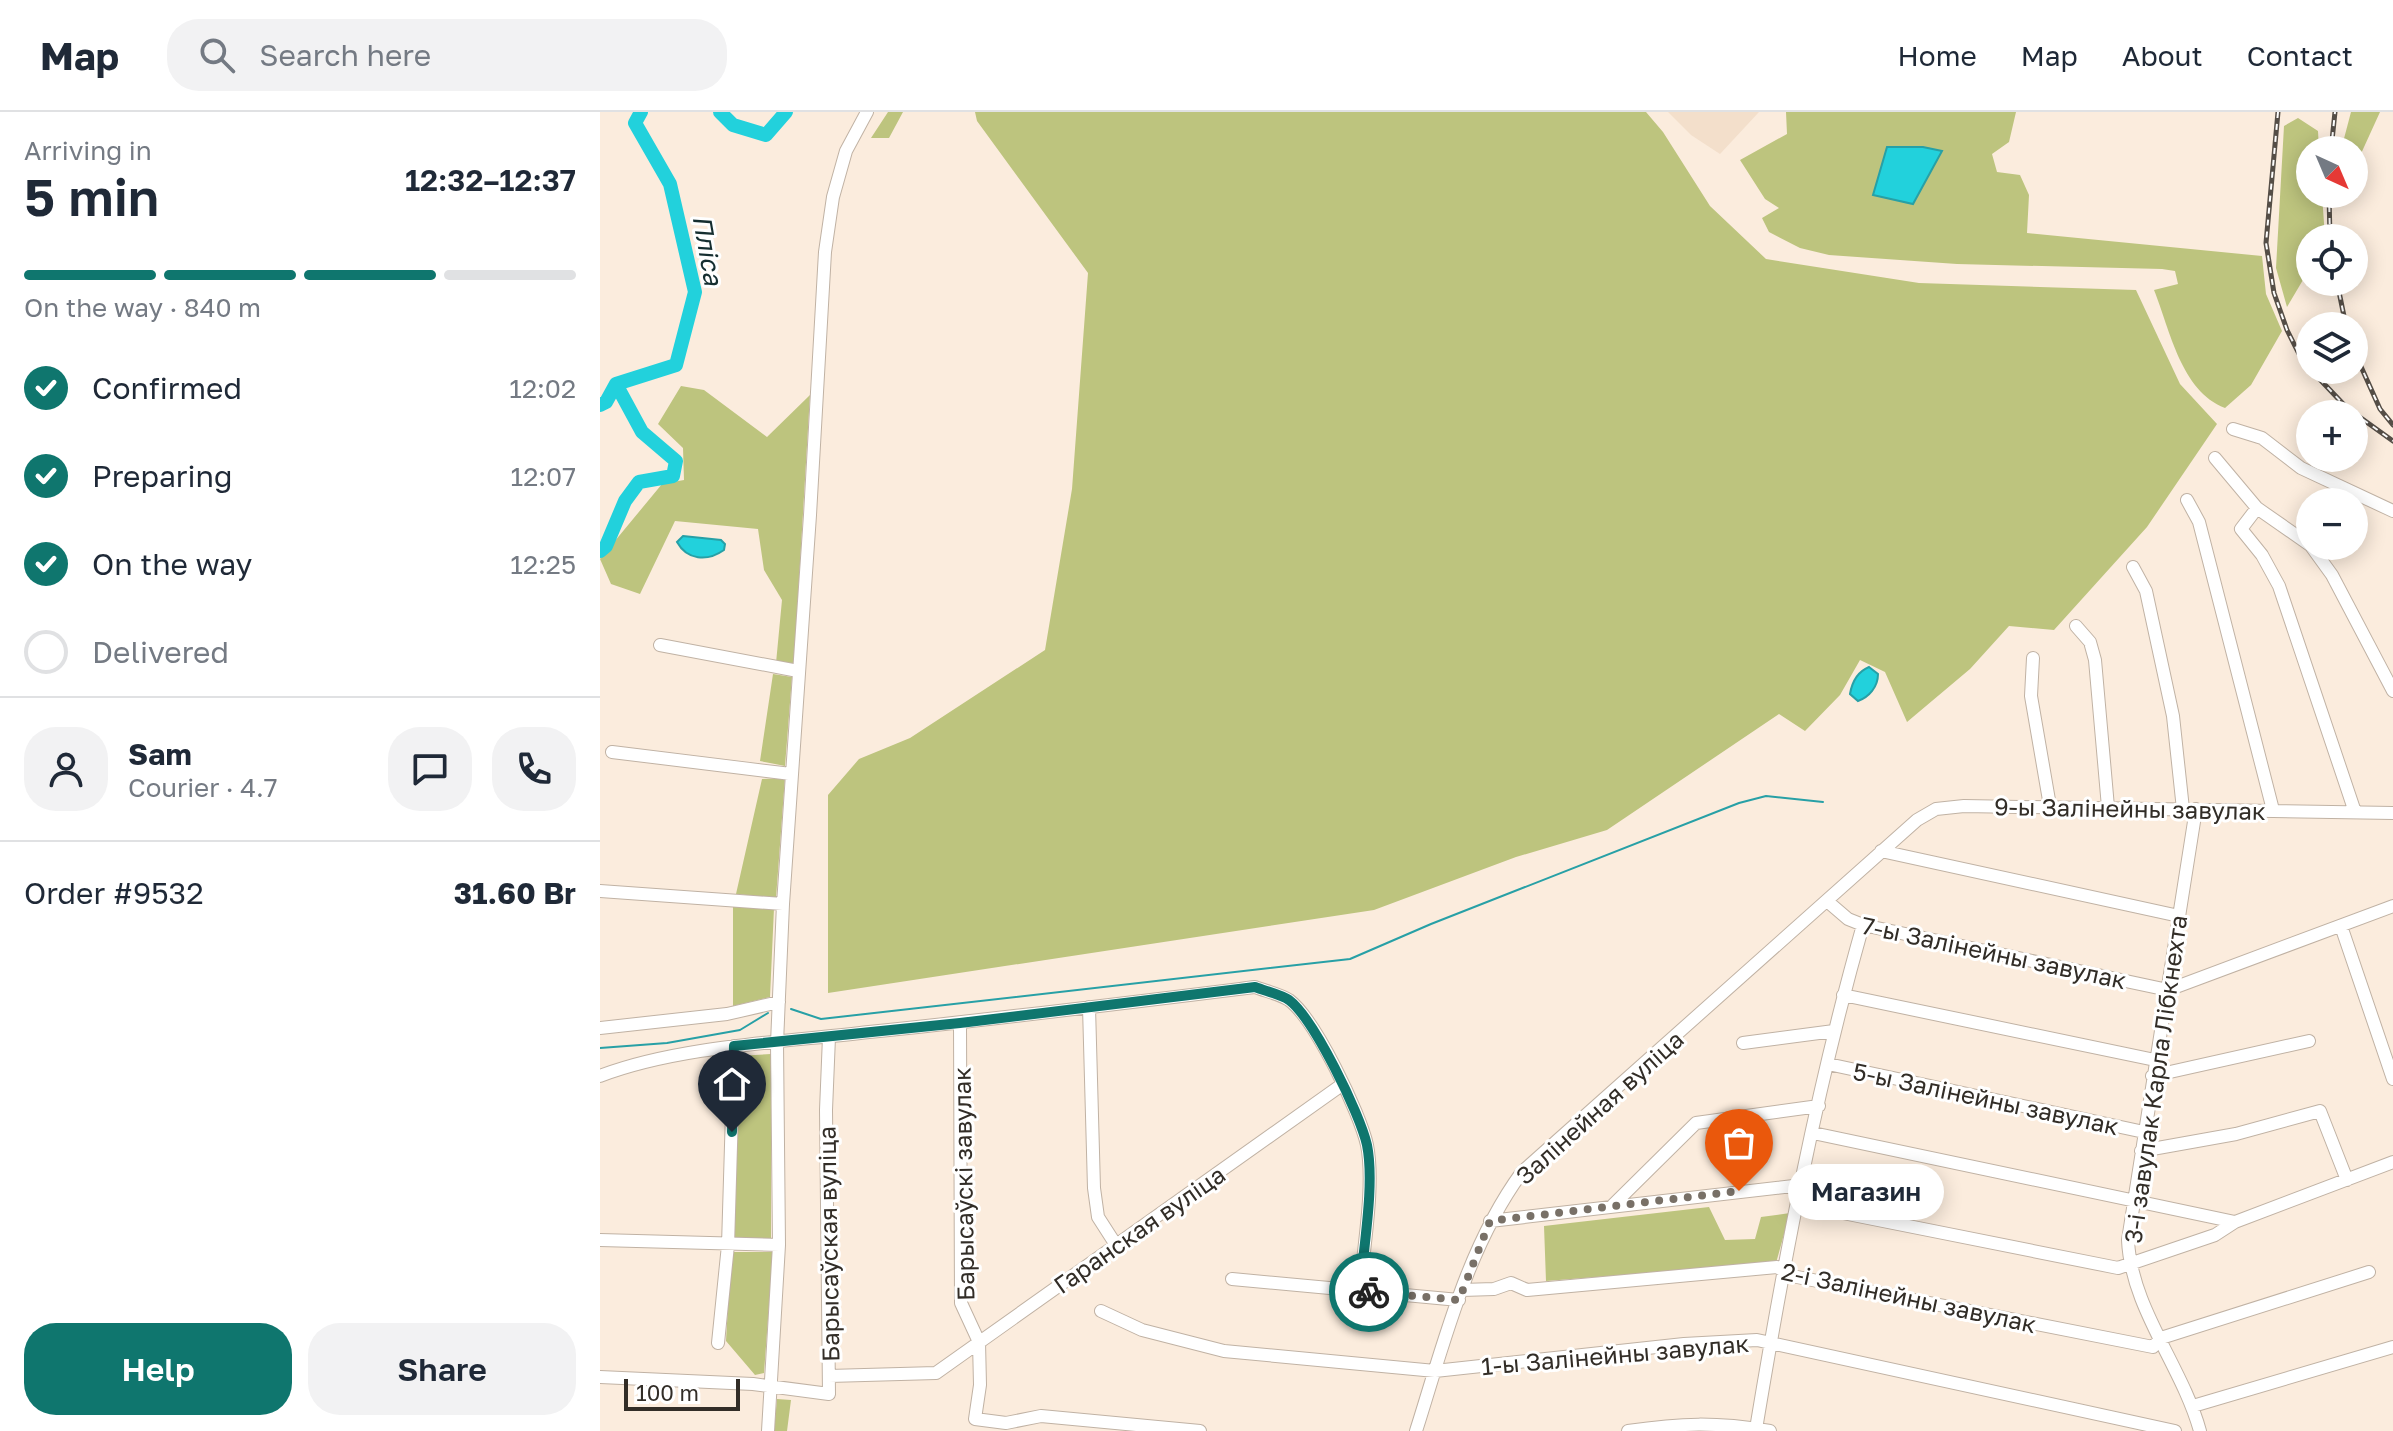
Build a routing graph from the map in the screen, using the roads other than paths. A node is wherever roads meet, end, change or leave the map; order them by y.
1 (867, 112) edge
2 (2233, 429) dead end
3 (2215, 458) dead end
4 (2187, 500) dead end
5 (2257, 508) junction
6 (2393, 511) edge
7 (2296, 535) edge
8 (2322, 560) edge
9 (2133, 567) dead end
10 (2076, 626) dead end
11 (660, 645) dead end
12 (2033, 658) dead end
13 (798, 671) junction
14 (2393, 691) edge
15 (612, 752) dead end
16 (791, 774) junction
17 (2050, 806) junction
18 (2108, 807) junction
19 (2189, 809) junction
20 (2273, 810) junction
21 (2355, 812) junction
22 (2393, 813) edge
23 (1881, 851) junction
24 (600, 891) edge
25 (1827, 901) junction
26 (783, 904) junction
27 (2393, 906) edge
28 (2179, 916) junction
29 (1863, 925) junction
30 (2341, 926) junction
31 (2168, 990) junction
32 (1843, 995) junction
33 (779, 1002) junction
34 (1089, 1007) junction
35 (960, 1023) junction
36 (600, 1028) edge
37 (1834, 1031) junction
38 (2393, 1034) edge
39 (829, 1037) junction
40 (2378, 1039) junction
41 (2309, 1041) dead end
42 (777, 1043) junction
43 (1743, 1043) dead end
44 (734, 1046) junction
45 (2155, 1060) junction
46 (1828, 1064) junction
47 (600, 1076) edge
48 (2152, 1076) junction
49 (2393, 1079) edge
50 (1343, 1084) junction
51 (1819, 1106) junction
52 (2144, 1132) junction
53 (1813, 1133) junction
54 (2141, 1151) junction
55 (2393, 1162) edge
56 (2347, 1180) junction
57 (1802, 1185) junction
58 (2132, 1202) junction
59 (1798, 1204) junction
60 (1613, 1205) junction
61 (1490, 1221) junction
62 (2235, 1222) junction
63 (600, 1240) edge
64 (728, 1245) junction
65 (779, 1245) junction
66 (1116, 1245) junction
67 (2130, 1266) junction
68 (1783, 1271) junction
69 (2369, 1272) dead end
70 (1232, 1279) dead end
71 (1360, 1291) junction
72 (1461, 1295) junction
73 (1101, 1311) dead end
74 (2161, 1338) junction
75 (979, 1342) junction
76 (718, 1343) dead end
77 (1770, 1343) junction
78 (2393, 1347) edge
79 (1435, 1371) junction
80 (829, 1376) junction
81 (600, 1377) edge
82 (772, 1387) junction
83 (2193, 1406) junction
84 (1006, 1423) junction
85 (1681, 1427) edge
86 (1756, 1429) junction
87 (768, 1431) edge
88 (994, 1431) edge
89 (1200, 1431) edge
90 (1416, 1431) edge
91 (1628, 1431) edge
92 (1770, 1431) edge
93 (2175, 1431) edge
94 (2200, 1431) edge

1 - 13 street
2 - 6 street
3 - 5 street
4 - 20 street
5 - 7 street
5 - 21 street
8 - 14 street
9 - 19 street, 3-і завулак Карла Лібкнехта
10 - 18 street
11 - 13 street
12 - 17 street
13 - 16 street
15 - 16 street
16 - 26 street
17 - 18 street, 9-ы Залінейны завулак
17 - 23 street, 9-ы Залінейны завулак
18 - 19 street, 9-ы Залінейны завулак
19 - 20 street, 9-ы Залінейны завулак
19 - 28 street, 3-і завулак Карла Лібкнехта
20 - 21 street, 9-ы Залінейны завулак
21 - 22 street, 9-ы Залінейны завулак
23 - 25 street, Залінейная вуліца
23 - 28 street
24 - 26 street
25 - 29 street, 7-ы Залінейны завулак
25 - 61 street, Залінейная вуліца
26 - 33 street
27 - 30 street
28 - 31 street, 3-і завулак Карла Лібкнехта
29 - 31 street, 7-ы Залінейны завулак
29 - 32 street
30 - 31 street
30 - 40 street
31 - 45 street, 3-і завулак Карла Лібкнехта
32 - 37 street
32 - 45 street
33 - 36 street
33 - 42 street
34 - 35 street
34 - 50 street
34 - 66 street
35 - 39 street
35 - 75 street, Барысаўскі завулак
37 - 43 street, 5-ы Залінейны завулак
37 - 46 street
38 - 40 street
39 - 42 street
39 - 80 street, Барысаўская вуліца
40 - 49 street
41 - 48 street
42 - 44 street
42 - 65 street
44 - 47 street
44 - 64 street
45 - 48 street, 3-і завулак Карла Лібкнехта
46 - 51 street
46 - 52 street, 5-ы Залінейны завулак
48 - 52 street, 3-і завулак Карла Лібкнехта
50 - 66 street, Гаранская вуліца
50 - 71 street
51 - 53 street
51 - 60 street
52 - 54 street, 3-і завулак Карла Лібкнехта
53 - 57 street
53 - 58 street
54 - 56 street
54 - 58 street, 3-і завулак Карла Лібкнехта
55 - 56 street
56 - 62 street
57 - 59 street
57 - 60 street
58 - 62 street
58 - 67 street, 3-і завулак Карла Лібкнехта
59 - 67 street
59 - 68 street
60 - 61 street
61 - 72 street, Залінейная вуліца
62 - 67 street
63 - 64 street
64 - 65 street
64 - 76 street
65 - 82 street
66 - 75 street, Гаранская вуліца
67 - 74 street, 3-і завулак Карла Лібкнехта
68 - 72 street, 2-і Залінейны завулак
68 - 74 street, 2-і Залінейны завулак
68 - 77 street
69 - 74 street
70 - 71 street, 2-і Залінейны завулак
71 - 72 street, 2-і Залінейны завулак
72 - 79 street, Залінейная вуліца
73 - 79 street, 1-ы Залінейны завулак
74 - 83 street, 3-і завулак Карла Лібкнехта
75 - 80 street, Гаранская вуліца
75 - 84 street
77 - 79 street, 1-ы Залінейны завулак
77 - 86 street
77 - 93 street, 1-ы Залінейны завулак
78 - 83 street
79 - 90 street, Залінейная вуліца
80 - 82 street, Барысаўская вуліца
81 - 82 street
82 - 87 street
83 - 94 street, 3-і завулак Карла Лібкнехта
84 - 88 street
84 - 89 street
85 - 86 street
85 - 91 street
86 - 92 street

